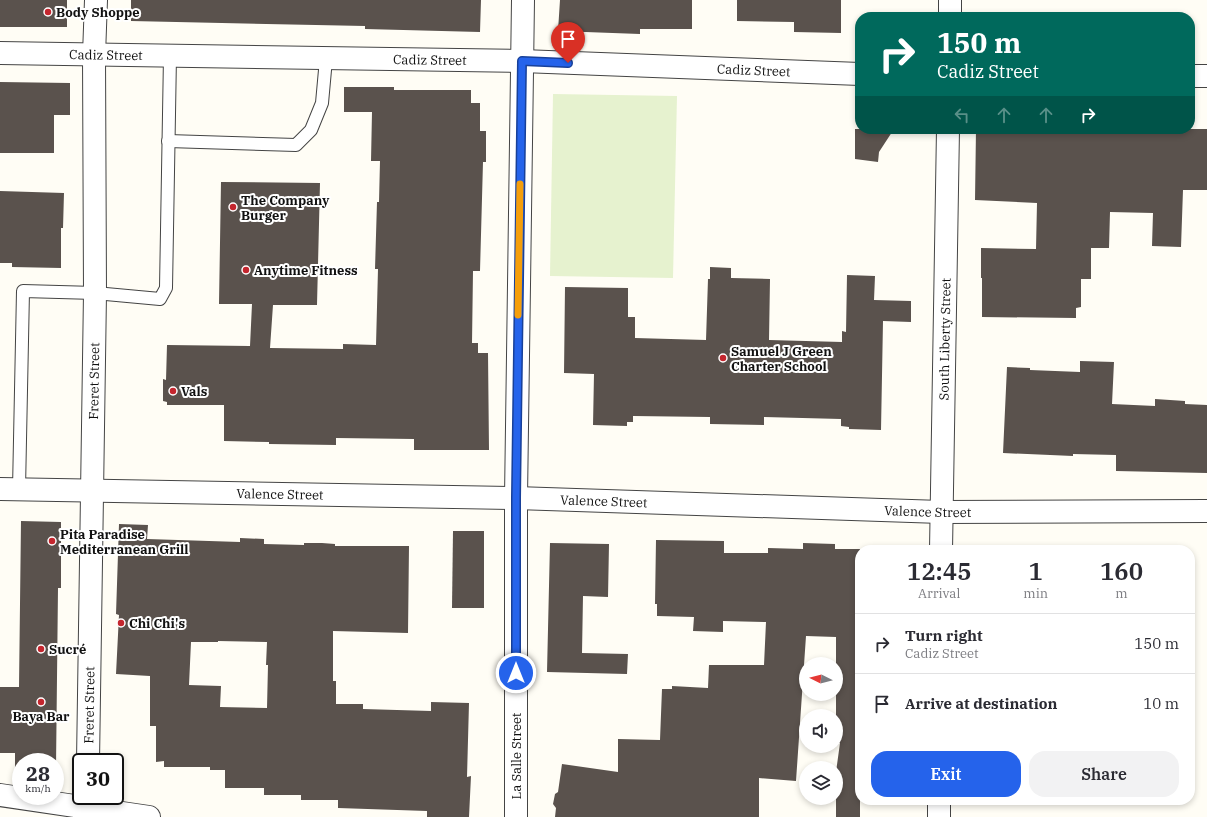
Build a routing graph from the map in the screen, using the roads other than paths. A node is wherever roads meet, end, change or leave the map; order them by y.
1 (96, 0) edge
2 (523, 0) edge
3 (950, 0) edge
4 (950, 12) edge
5 (0, 53) edge
6 (94, 55) junction
7 (170, 56) junction
8 (326, 58) junction
9 (522, 61) junction
10 (855, 74) edge
11 (1195, 76) edge
12 (1207, 76) edge
13 (948, 134) edge
14 (168, 141) junction
15 (95, 293) junction
16 (10, 489) edge
17 (92, 490) junction
18 (516, 498) junction
19 (1207, 511) edge
20 (941, 512) junction
21 (941, 545) edge
22 (88, 753) edge
23 (0, 795) edge
24 (939, 805) edge
25 (88, 807) edge
26 (150, 817) edge
27 (516, 817) edge
28 (939, 817) edge

1 - 6 street, Freret Street
2 - 9 street, La Salle Street
3 - 4 street
5 - 6 street, Cadiz Street
6 - 7 street, Cadiz Street
6 - 15 street, Freret Street
7 - 8 street, Cadiz Street
7 - 14 lane
8 - 9 street, Cadiz Street
8 - 14 lane
9 - 10 street, Cadiz Street
9 - 18 street, La Salle Street
11 - 12 street
13 - 20 street, South Liberty Street
14 - 15 lane
15 - 16 lane
15 - 17 street, Freret Street
16 - 17 street, Valence Street
17 - 18 street, Valence Street
17 - 22 street, Freret Street
18 - 20 street, Valence Street
18 - 27 street, La Salle Street
19 - 20 street, Valence Street
20 - 21 street, South Liberty Street
23 - 25 street
24 - 28 street
25 - 26 street

